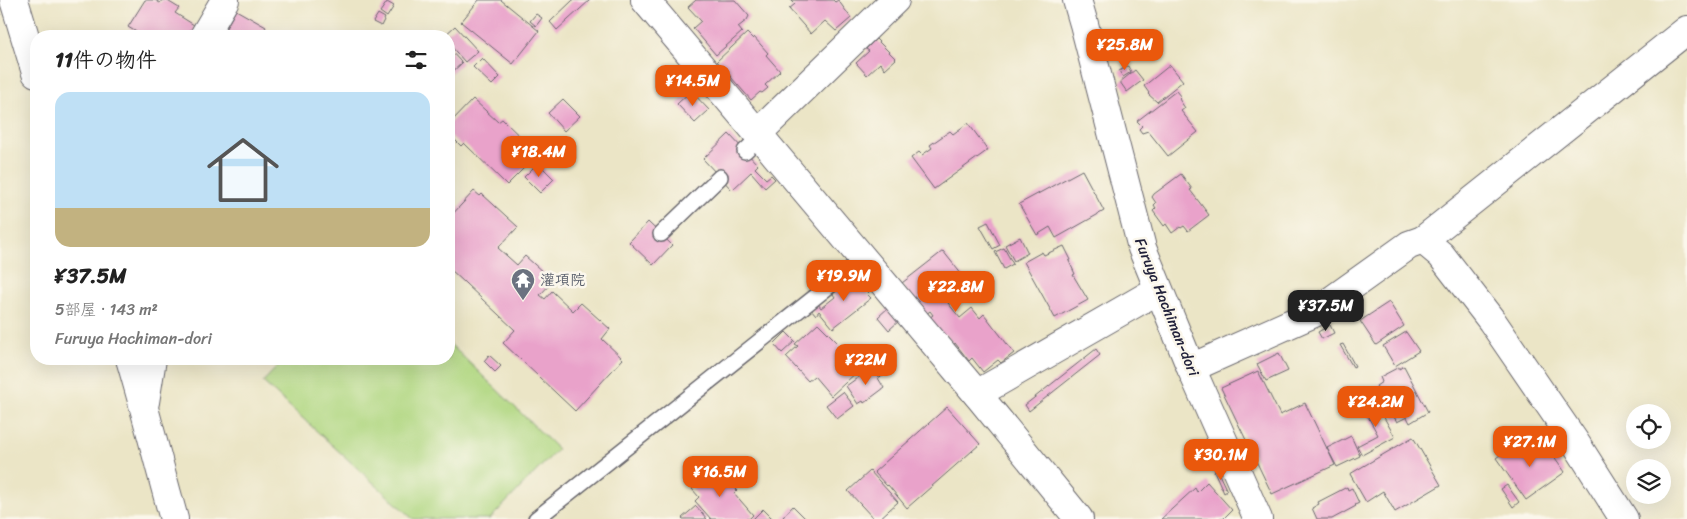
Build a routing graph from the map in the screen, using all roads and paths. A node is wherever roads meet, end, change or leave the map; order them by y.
1 (14, 0) edge
2 (225, 0) edge
3 (645, 0) edge
4 (895, 0) edge
5 (1077, 0) edge
6 (208, 30) edge
7 (1687, 30) edge
8 (30, 53) edge
9 (755, 140) junction
10 (720, 177) dead end
11 (661, 234) dead end
12 (1423, 240) junction
13 (863, 259) junction
14 (1158, 290) junction
15 (132, 365) edge
16 (151, 365) edge
17 (1191, 368) junction
18 (977, 394) junction
19 (144, 406) junction
20 (174, 519) edge
21 (536, 519) edge
22 (1079, 519) edge
23 (1258, 519) edge
24 (1624, 519) edge

1 - 8 street
2 - 6 street
3 - 9 street
4 - 9 street
5 - 14 street, Furuya Hachiman-dori
7 - 12 street
9 - 13 street
10 - 11 lane
12 - 17 street
12 - 24 street
13 - 18 street
13 - 21 lane
14 - 17 street, Furuya Hachiman-dori
14 - 18 street
15 - 19 street
16 - 19 street
17 - 23 street, Furuya Hachiman-dori
18 - 22 street
19 - 20 street

